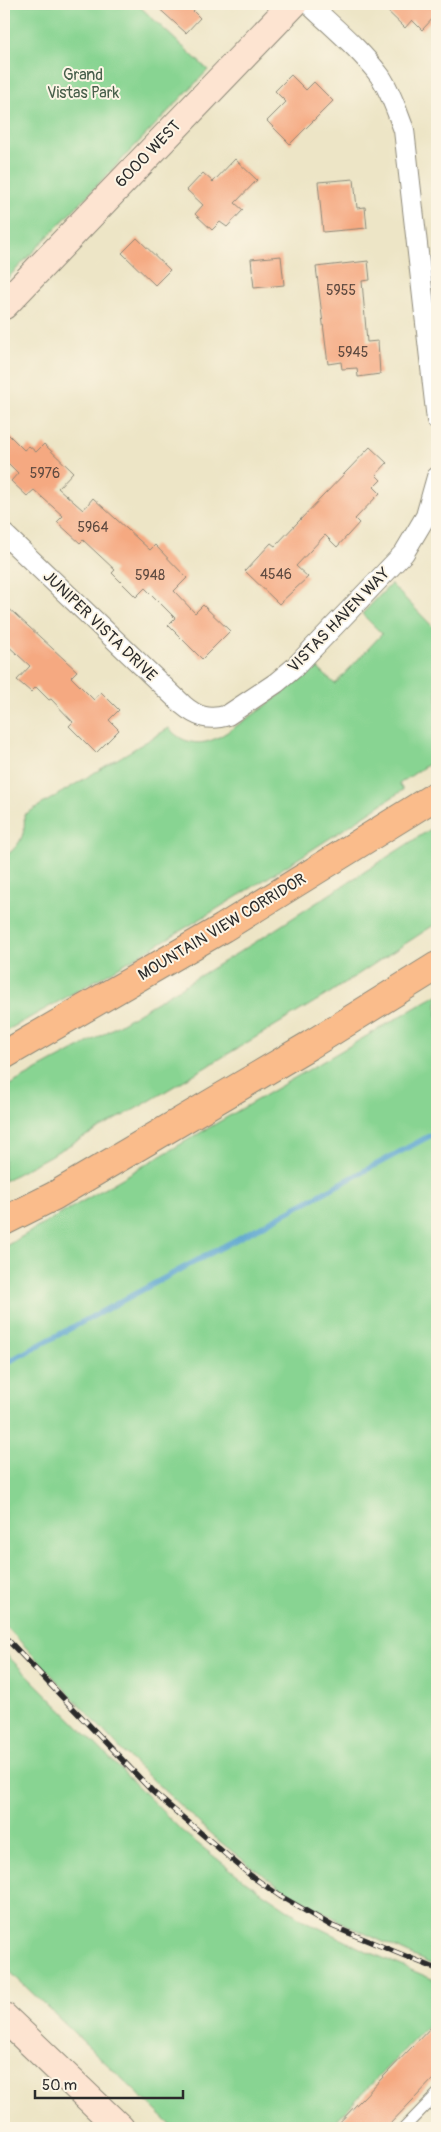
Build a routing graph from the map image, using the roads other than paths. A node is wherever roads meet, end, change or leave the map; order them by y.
1 (293, 4) edge
2 (308, 4) edge
3 (4, 305) edge
4 (437, 420) edge
5 (437, 477) edge
6 (4, 534) edge
7 (198, 716) joint
8 (437, 795) edge
9 (437, 966) edge
10 (4, 1055) edge
11 (4, 1221) edge
12 (4, 2017) edge
13 (437, 2094) edge
14 (120, 2128) edge
15 (404, 2128) edge

1 - 3 street, 6000 WEST
2 - 4 street
5 - 7 street, VISTAS HAVEN WAY
6 - 7 street, JUNIPER VISTA DRIVE
8 - 10 highway, MOUNTAIN VIEW CORRIDOR
9 - 11 highway
12 - 14 street
13 - 15 lane

